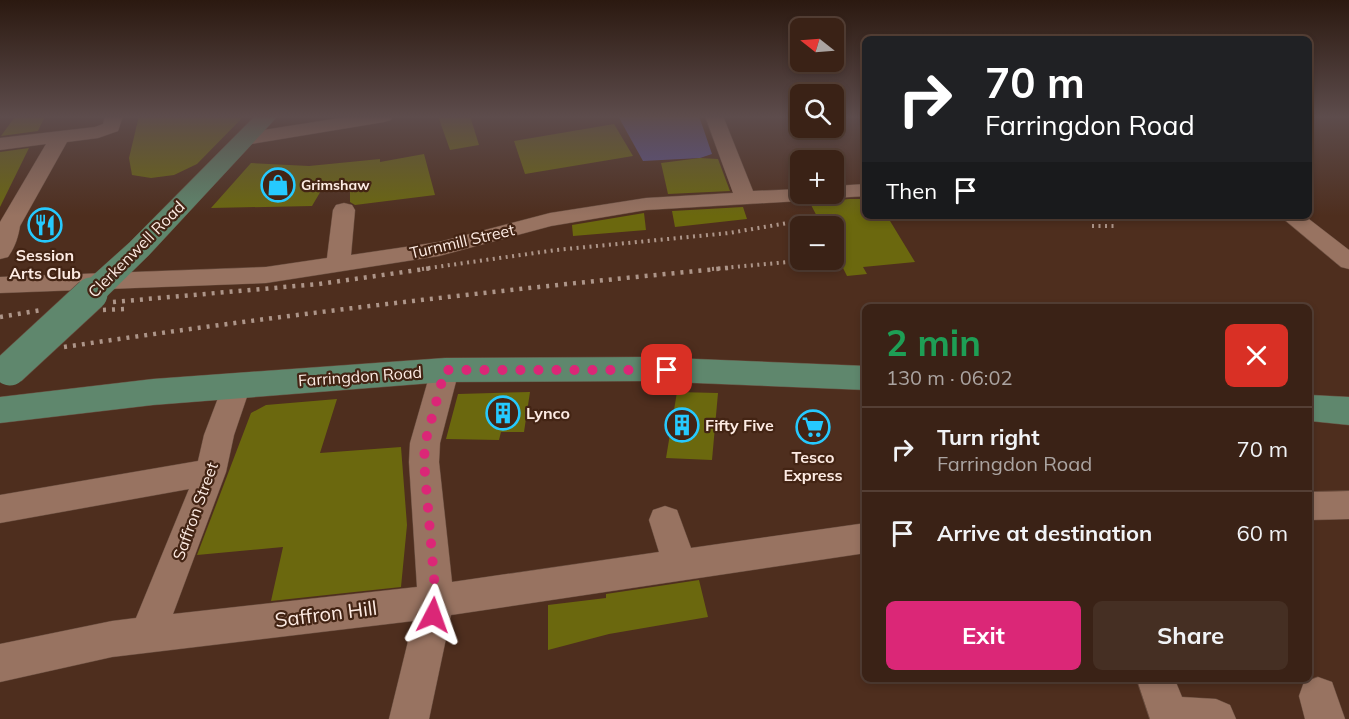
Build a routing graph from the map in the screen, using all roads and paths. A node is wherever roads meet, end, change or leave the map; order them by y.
1 (53, 150) edge
2 (235, 150) edge
3 (725, 150) edge
4 (862, 190) edge
5 (844, 191) edge
6 (790, 196) edge
7 (745, 198) junction
8 (344, 210) dead end
9 (1295, 219) edge
10 (0, 252) edge
11 (1349, 262) edge
12 (338, 265) junction
13 (0, 285) edge
14 (98, 287) junction
15 (445, 370) junction
16 (0, 378) edge
17 (862, 378) edge
18 (237, 385) junction
19 (1312, 408) edge
20 (0, 410) edge
21 (1349, 411) edge
22 (211, 472) junction
23 (1349, 505) edge
24 (1312, 506) edge
25 (0, 509) edge
26 (665, 520) dead end
27 (862, 539) edge
28 (681, 566) junction
29 (436, 601) junction
30 (147, 636) junction
31 (0, 663) edge
32 (1157, 682) edge
33 (1169, 717) edge
34 (409, 719) edge
35 (1216, 719) edge

1 - 10 street
2 - 14 main road, Clerkenwell Road
3 - 7 street
4 - 5 street
6 - 7 street, Turnmill Street
7 - 12 street, Turnmill Street
8 - 12 street
9 - 11 street
12 - 14 street, Turnmill Street
13 - 14 street, Turnmill Street
14 - 16 main road, Clerkenwell Road, bridge
15 - 17 main road, Farringdon Road
15 - 18 main road, Farringdon Road
15 - 29 street
18 - 20 main road, Farringdon Road
18 - 22 street, Saffron Street
19 - 21 main road
22 - 25 street
22 - 30 street, Saffron Street
23 - 24 street
26 - 28 street
27 - 28 street, Saffron Hill
28 - 29 street, Saffron Hill
29 - 30 street, Saffron Hill
29 - 34 street
30 - 31 street, Saffron Hill
32 - 33 street
33 - 35 street

